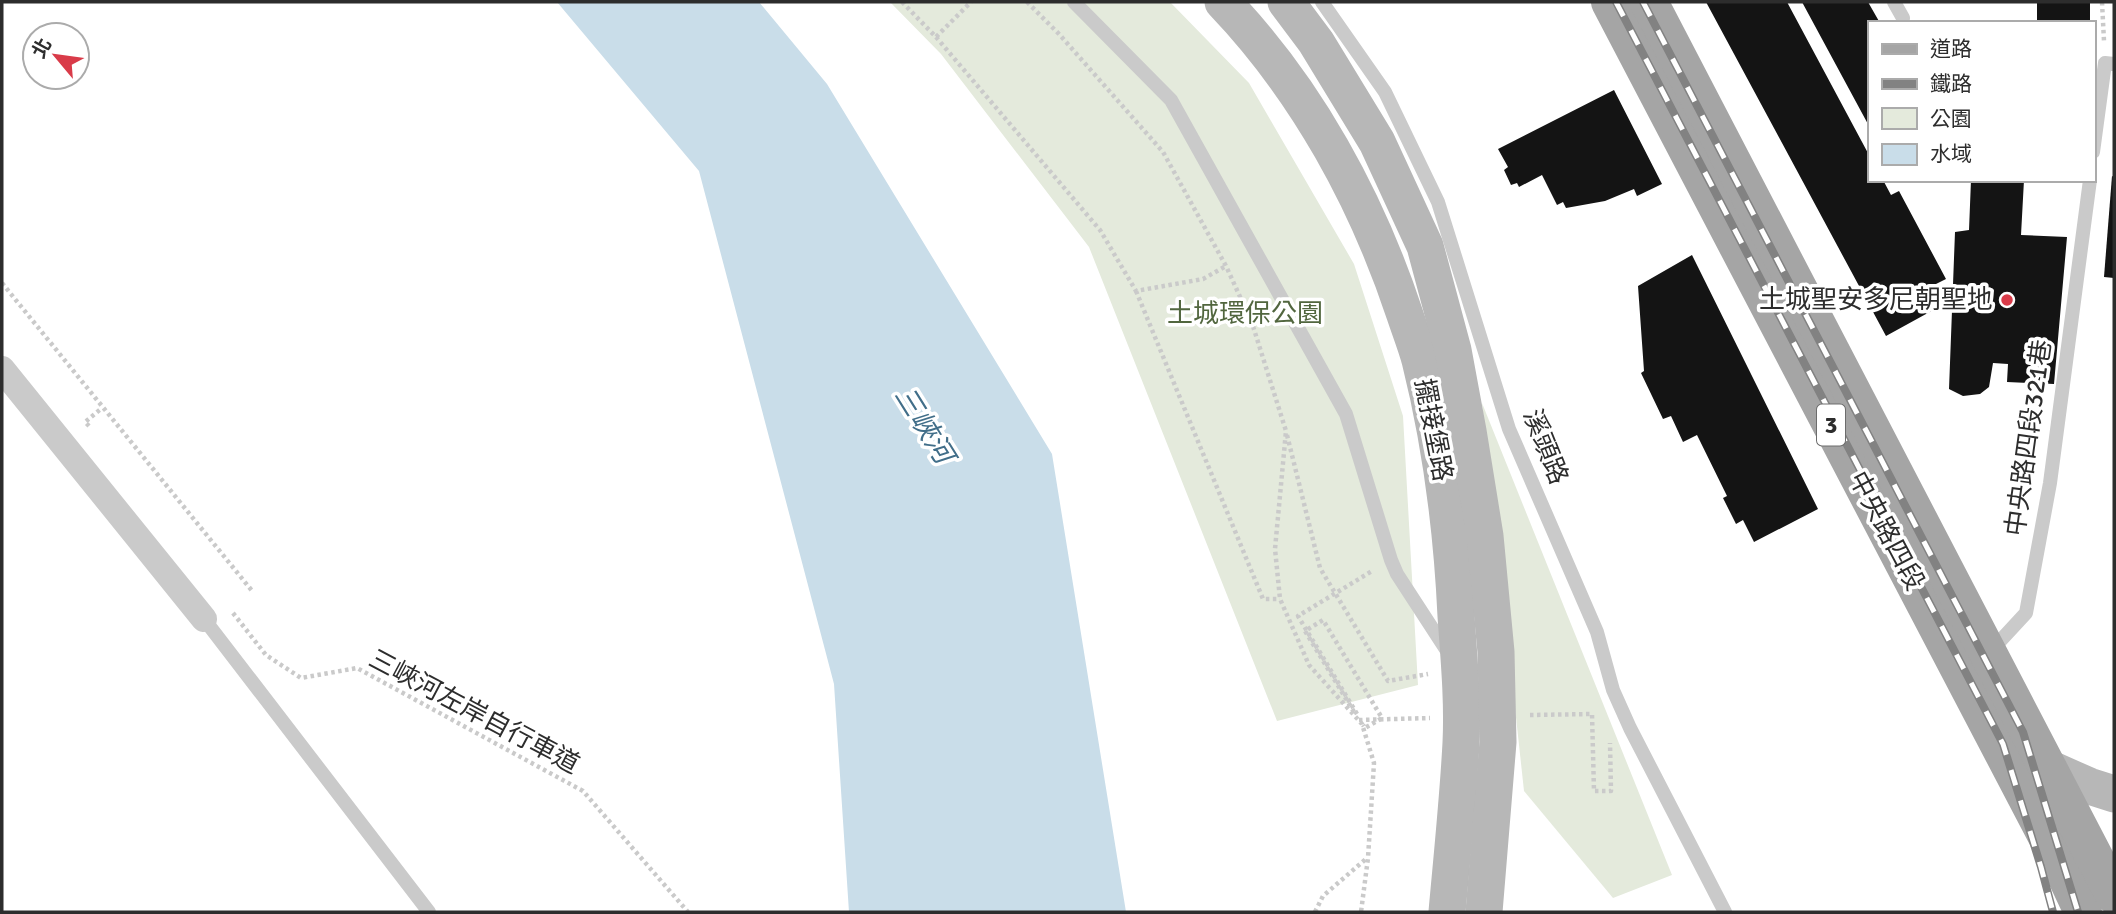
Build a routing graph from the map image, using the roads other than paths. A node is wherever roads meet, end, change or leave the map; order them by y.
1 (1074, 2) edge
2 (1223, 2) edge
3 (1286, 2) edge
4 (1322, 2) edge
5 (1894, 2) edge
6 (1636, 7) edge
7 (1903, 18) dead end
8 (2109, 63) edge
9 (2095, 141) edge
10 (2090, 182) edge
11 (2, 369) edge
12 (204, 619) joint
13 (1975, 664) junction
14 (1459, 669) junction
15 (2046, 767) junction
16 (2114, 794) edge
17 (2086, 898) edge
18 (429, 912) edge
19 (1447, 912) edge
20 (1483, 912) edge
21 (1725, 912) edge

1 - 14 lane
2 - 14 street, 擺接堡路
3 - 20 street, 擺接堡路
4 - 21 lane, 溪頭路
5 - 7 lane
6 - 13 main road, 中央路四段 / 3
8 - 9 lane
10 - 13 lane, 中央路四段321巷
11 - 12 street
12 - 18 lane
13 - 15 main road, 中央路四段 / 3
13 - 17 main road, 中央路四段 / 3
14 - 19 street, 擺接堡路
15 - 16 street
15 - 17 main road, 中央路四段 / 3

